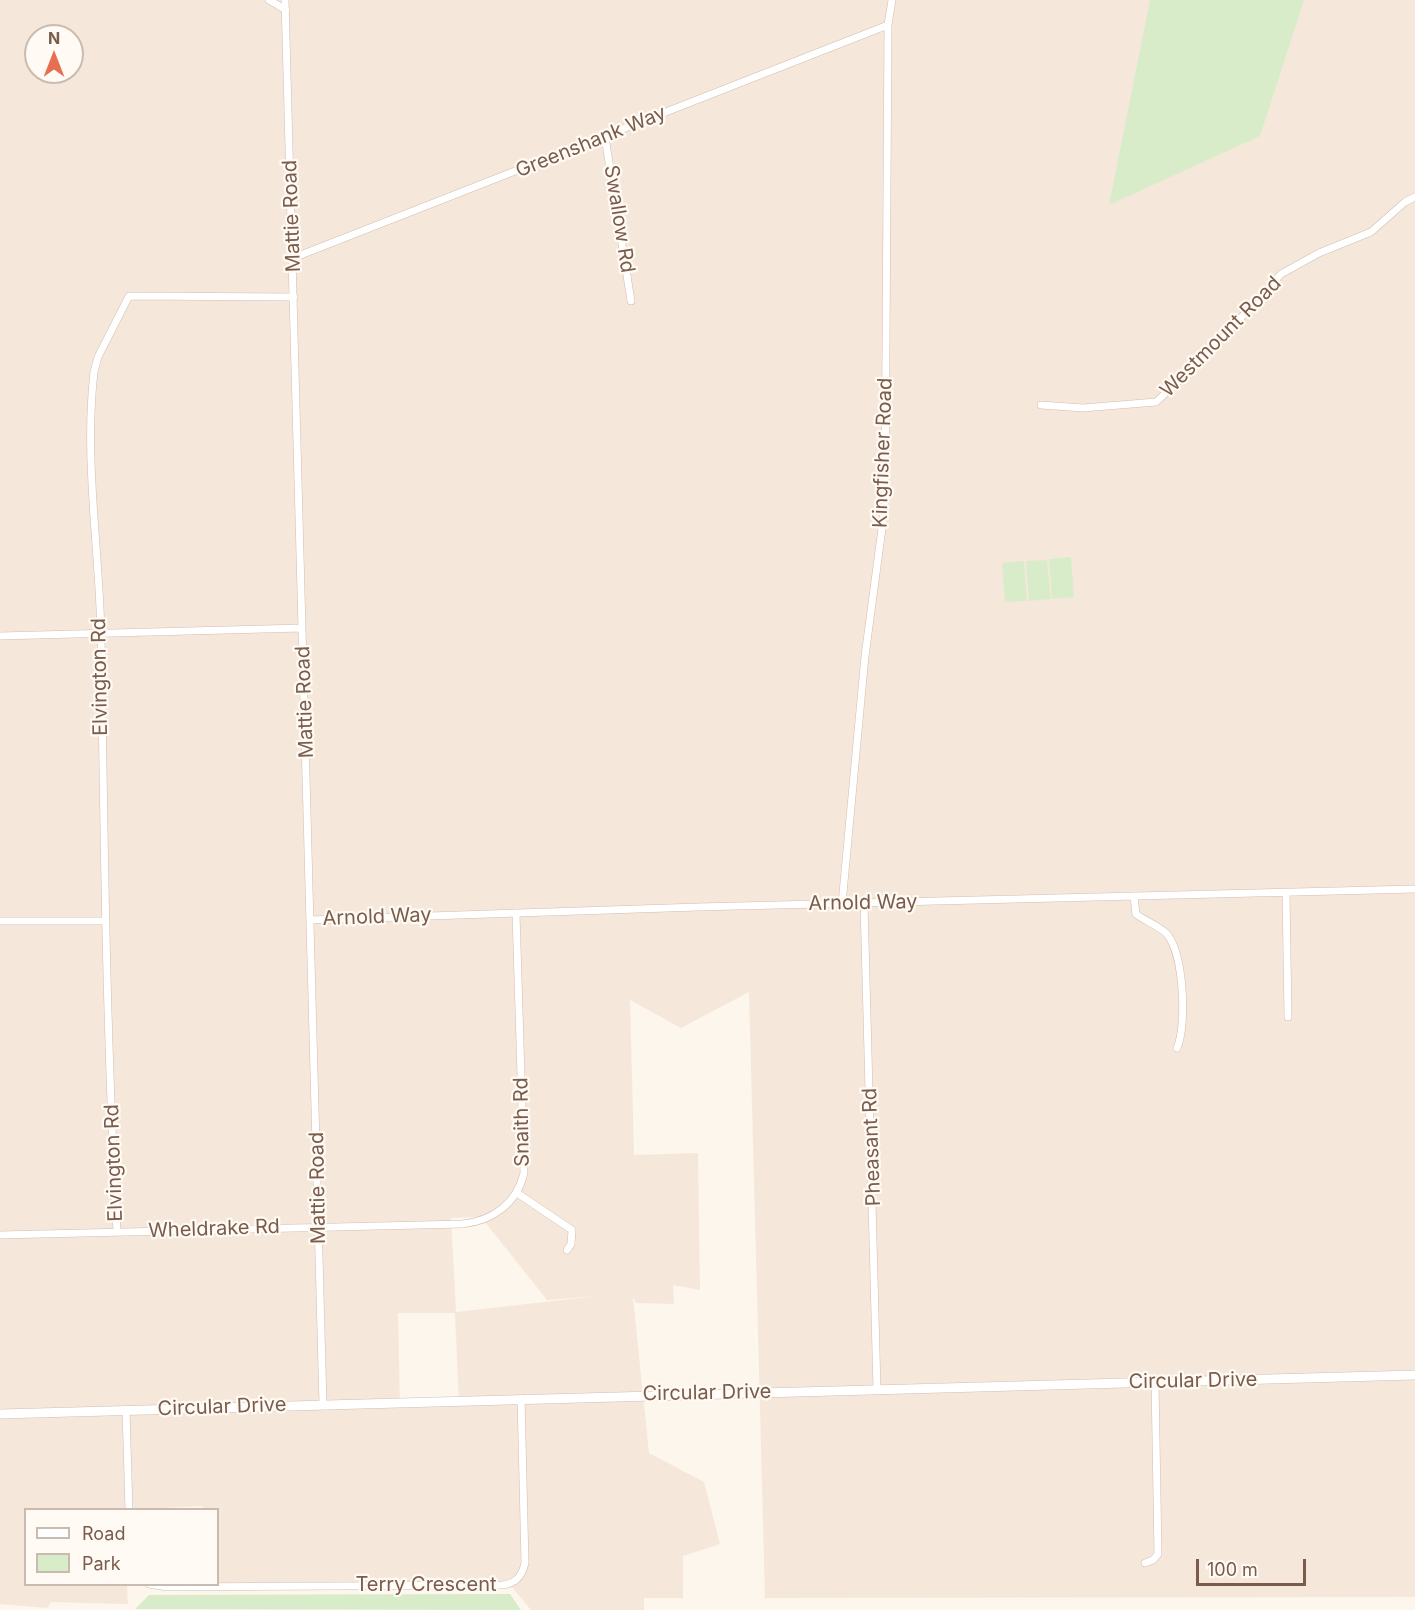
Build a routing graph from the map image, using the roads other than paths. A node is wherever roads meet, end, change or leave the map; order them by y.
1 (269, 0) edge
2 (285, 0) edge
3 (892, 0) edge
4 (286, 9) junction
5 (888, 25) junction
6 (605, 137) junction
7 (1415, 197) edge
8 (293, 258) junction
9 (294, 297) junction
10 (632, 301) dead end
11 (1041, 405) dead end
12 (302, 628) junction
13 (101, 634) junction
14 (0, 636) edge
15 (1415, 889) edge
16 (1286, 892) junction
17 (1134, 896) junction
18 (842, 904) junction
19 (864, 904) junction
20 (516, 913) junction
21 (310, 920) junction
22 (0, 921) edge
23 (106, 921) junction
24 (1288, 1017) dead end
25 (1177, 1048) dead end
26 (517, 1193) junction
27 (319, 1227) junction
28 (117, 1232) junction
29 (0, 1235) edge
30 (567, 1250) dead end
31 (1415, 1375) edge
32 (1155, 1381) junction
33 (877, 1389) junction
34 (521, 1398) junction
35 (323, 1404) junction
36 (126, 1410) junction
37 (0, 1414) edge
38 (129, 1508) edge
39 (1145, 1563) dead end
40 (169, 1586) edge

1 - 4 street
2 - 4 street, Mattie Road
3 - 5 street, Kingfisher Road
4 - 8 street, Mattie Road
5 - 6 street, Greenshank Way
5 - 18 street, Kingfisher Road
6 - 8 street, Greenshank Way
6 - 10 street, Swallow Rd
7 - 11 street, Westmount Road
8 - 9 street, Mattie Road
9 - 12 street, Mattie Road
9 - 13 street, Elvington Rd
12 - 13 street
12 - 21 street, Mattie Road
13 - 14 street
13 - 23 street, Elvington Rd
15 - 16 street, Arnold Way
16 - 17 street, Arnold Way
16 - 24 street
17 - 19 street, Arnold Way
17 - 25 street
18 - 19 street, Arnold Way
18 - 20 street, Arnold Way
19 - 33 street, Pheasant Rd
20 - 21 street, Arnold Way
20 - 26 street, Snaith Rd
21 - 27 street, Mattie Road
22 - 23 street
23 - 28 street, Elvington Rd
26 - 27 street, Snaith Rd
26 - 30 street
27 - 28 street, Wheldrake Rd
27 - 35 street, Mattie Road
28 - 29 street, Wheldrake Rd
31 - 32 street, Circular Drive
32 - 33 street, Circular Drive
32 - 39 street
33 - 34 street, Circular Drive
34 - 35 street, Circular Drive
34 - 40 street, Terry Crescent
35 - 36 street, Circular Drive
36 - 37 street, Circular Drive
36 - 38 street

